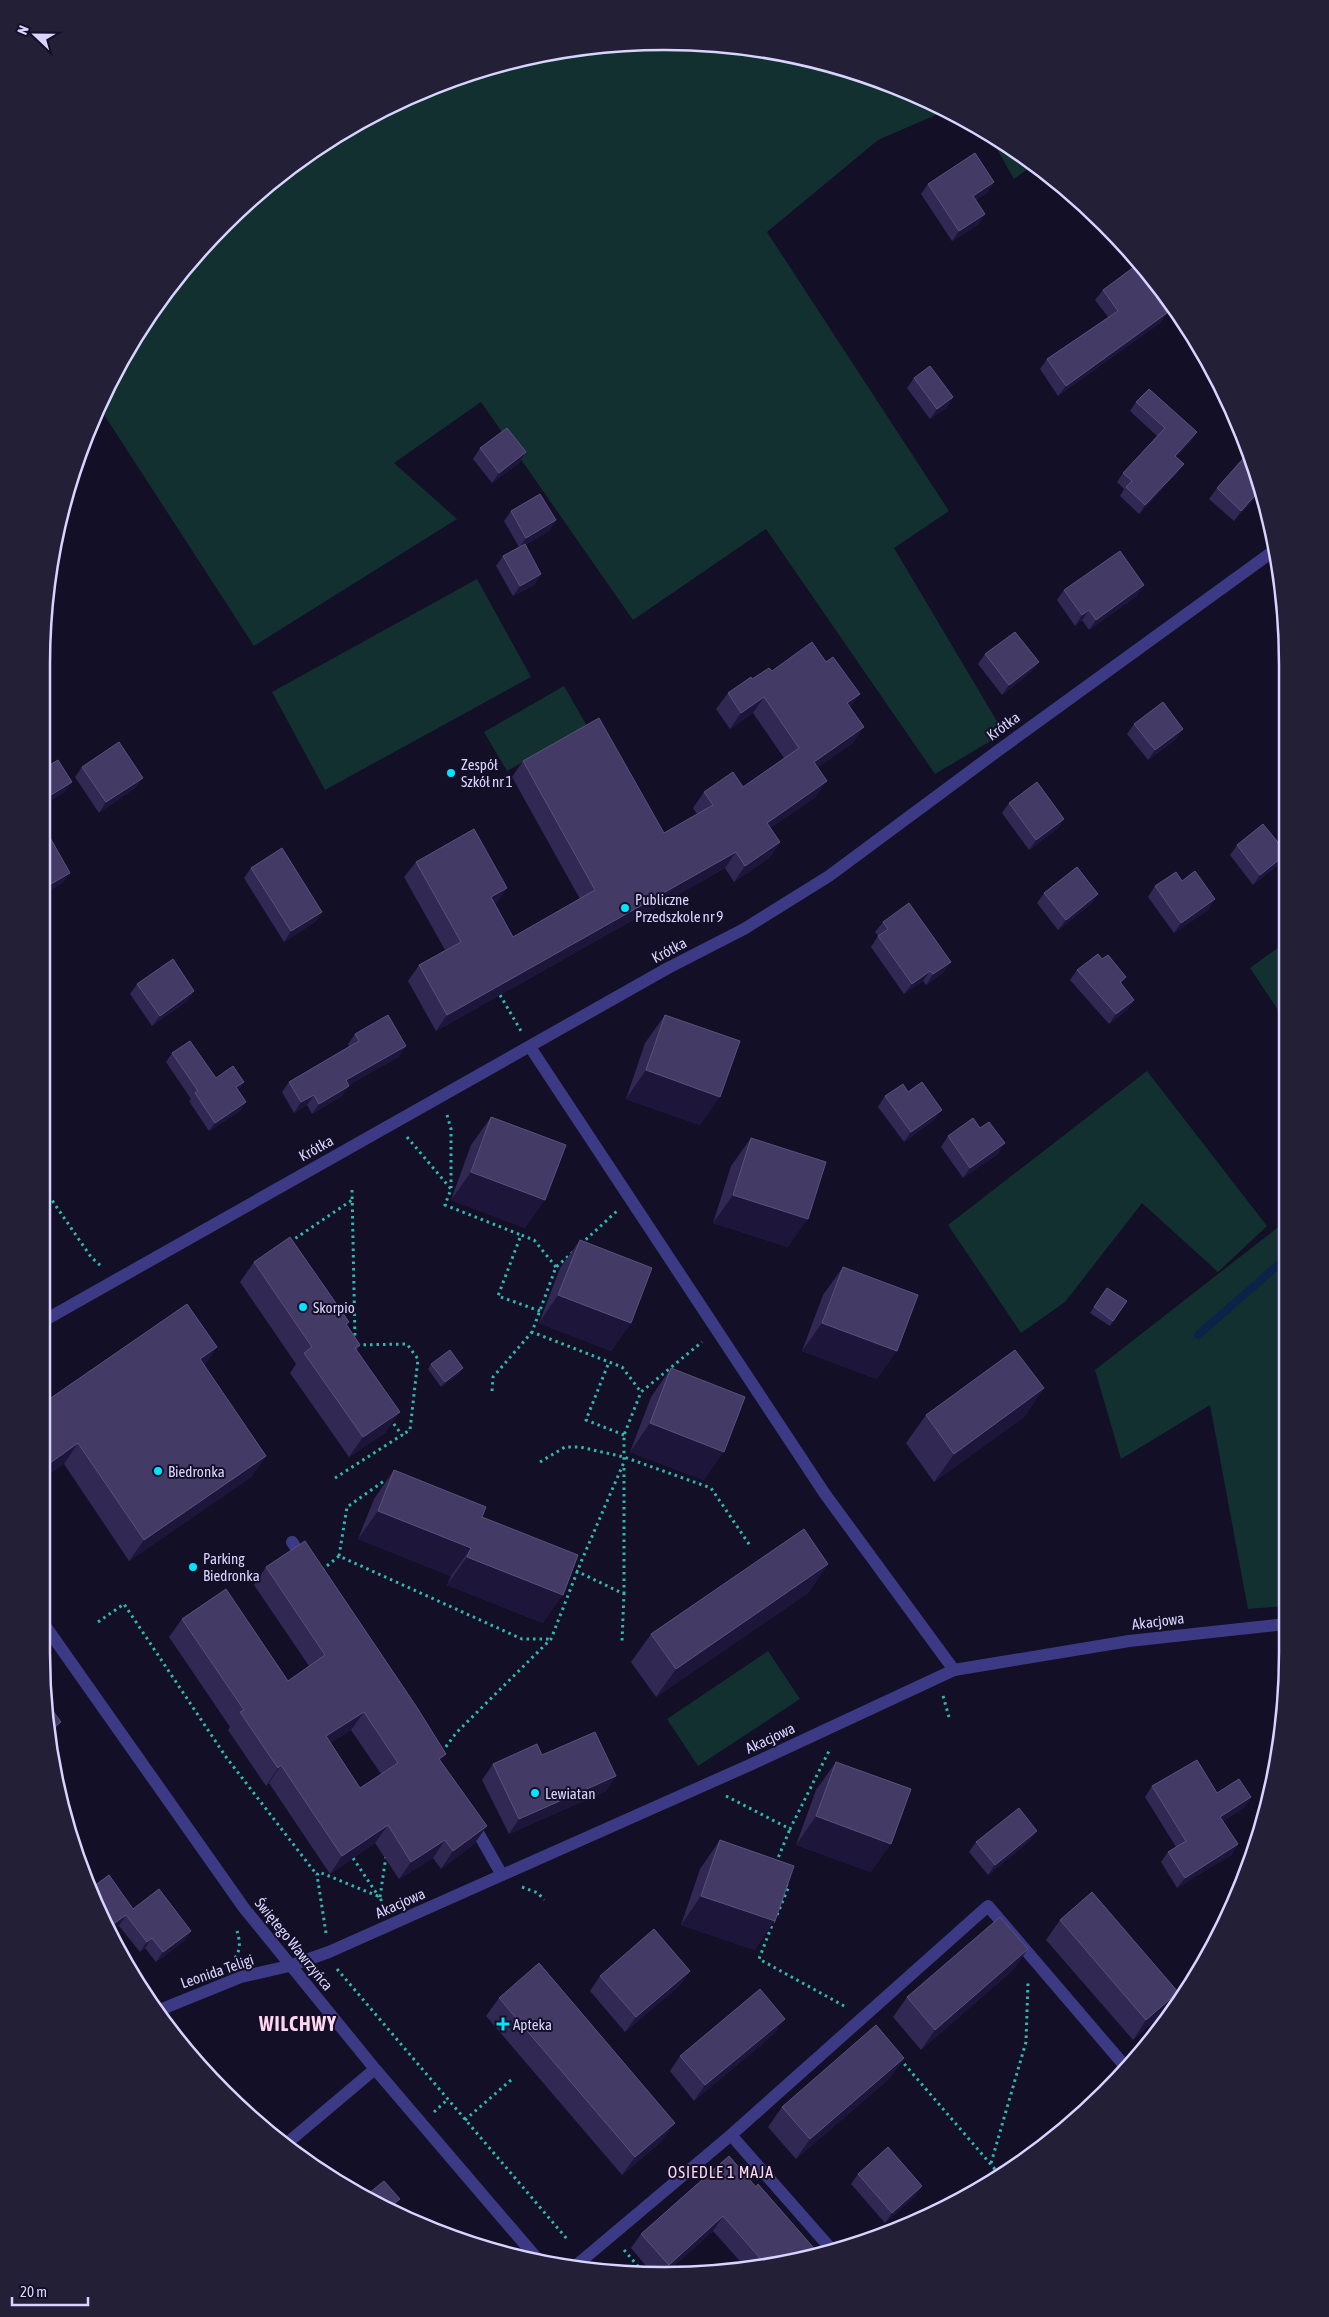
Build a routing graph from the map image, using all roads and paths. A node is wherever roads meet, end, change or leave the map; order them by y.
1 (1269, 554) edge
2 (500, 995) edge
3 (530, 1047) junction
4 (442, 1097) junction
5 (395, 1123) junction
6 (451, 1189) junction
7 (352, 1190) dead end
8 (50, 1197) edge
9 (630, 1199) junction
10 (352, 1200) junction
11 (521, 1235) junction
12 (288, 1243) edge
13 (556, 1267) junction
14 (115, 1280) junction
15 (540, 1311) junction
16 (50, 1317) edge
17 (716, 1330) junction
18 (532, 1332) junction
19 (355, 1344) junction
20 (355, 1350) edge
21 (609, 1362) junction
22 (492, 1391) dead end
23 (641, 1392) junction
24 (390, 1419) edge
25 (402, 1435) junction
26 (624, 1435) junction
27 (624, 1457) junction
28 (540, 1462) dead end
29 (624, 1462) junction
30 (335, 1478) dead end
31 (393, 1484) edge
32 (292, 1542) dead end
33 (751, 1547) dead end
34 (339, 1556) junction
35 (568, 1567) edge
36 (578, 1571) junction
37 (315, 1576) joint
38 (624, 1594) junction
39 (98, 1622) dead end
40 (1279, 1625) edge
41 (50, 1633) edge
42 (551, 1639) junction
43 (622, 1640) dead end
44 (954, 1670) junction
45 (941, 1689) dead end
46 (949, 1718) dead end
47 (833, 1744) dead end
48 (437, 1758) edge
49 (717, 1791) dead end
50 (465, 1808) edge
51 (387, 1849) edge
52 (353, 1858) edge
53 (317, 1875) junction
54 (502, 1875) junction
55 (515, 1888) dead end
56 (380, 1898) junction
57 (544, 1900) dead end
58 (393, 1906) dead end
59 (384, 1909) junction
60 (376, 1913) dead end
61 (233, 1924) dead end
62 (334, 1930) dead end
63 (326, 1933) junction
64 (320, 1936) dead end
65 (1028, 1953) junction
66 (234, 1961) dead end
67 (346, 1964) dead end
68 (290, 1966) junction
69 (163, 2007) edge
70 (1122, 2063) edge
71 (375, 2069) junction
72 (511, 2080) dead end
73 (465, 2120) junction
74 (731, 2135) junction
75 (290, 2140) edge
76 (990, 2164) dead end
77 (567, 2239) dead end
78 (828, 2245) edge
79 (531, 2252) edge
80 (618, 2255) dead end
81 (581, 2261) edge
82 (638, 2266) edge

1 - 3 street, Krótka
2 - 3 path
3 - 4 street, Krótka
3 - 9 street
4 - 5 street, Krótka
4 - 6 path
5 - 6 path
5 - 14 street, Krótka
6 - 11 path
7 - 10 path
8 - 14 path
9 - 13 path
9 - 17 street
10 - 12 path
10 - 19 path
11 - 13 path
11 - 15 path
13 - 15 path
14 - 16 street, Krótka
15 - 18 path
17 - 23 path
17 - 44 street
18 - 21 path
18 - 22 path
19 - 20 path
19 - 25 path
21 - 23 path
21 - 26 path
23 - 26 path
24 - 25 path
25 - 30 path
26 - 27 path
27 - 28 path
27 - 29 path
27 - 33 path
29 - 36 path
29 - 38 path
31 - 34 path
32 - 37 street
34 - 37 path
34 - 42 path
35 - 36 path
36 - 38 path
36 - 42 path
38 - 43 path
39 - 53 path
40 - 44 street, Akacjowa
41 - 68 street, Świętego Wawrzyńca
42 - 48 path
44 - 54 street, Akacjowa
45 - 46 path
47 - 49 path
50 - 54 street
51 - 56 path
52 - 56 path
53 - 56 path
53 - 63 path
54 - 68 street, Akacjowa
55 - 57 path
56 - 59 path
58 - 59 path
59 - 60 path
61 - 66 path
62 - 63 path
63 - 64 path
65 - 70 street
65 - 74 street
65 - 76 path
67 - 73 path
68 - 69 street, Leonida Teligi
68 - 71 street, Świętego Wawrzyńca
71 - 75 street
71 - 79 street, Świętego Wawrzyńca
72 - 73 path
73 - 77 path
74 - 78 street
74 - 81 street
80 - 82 path

